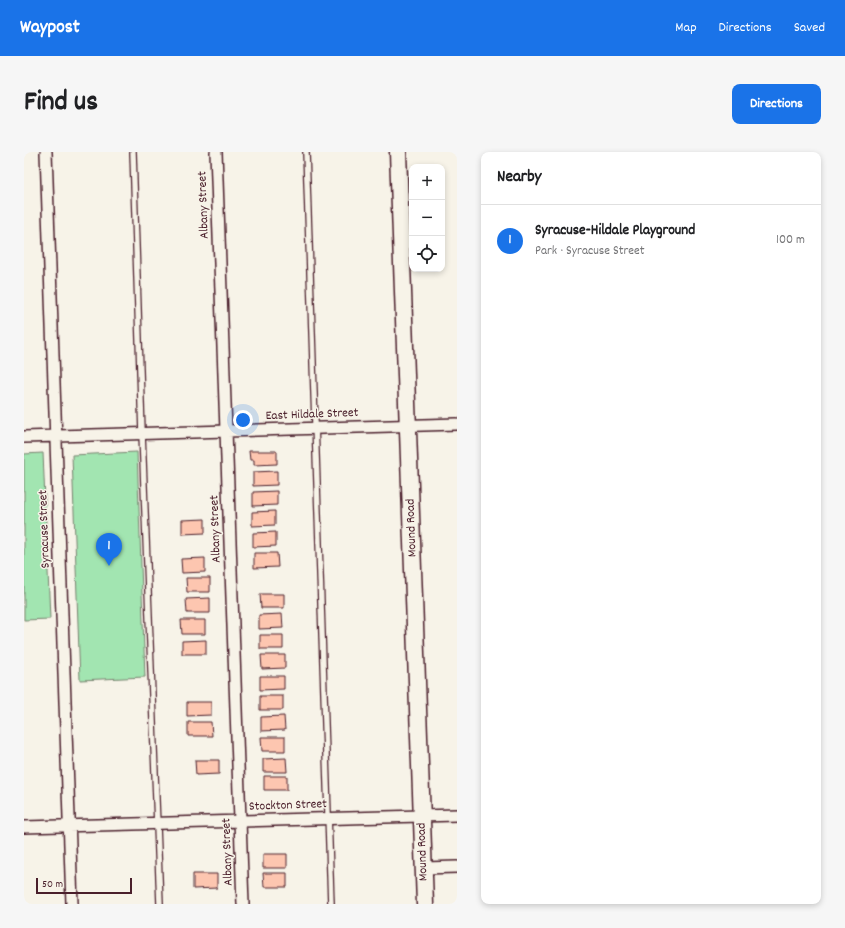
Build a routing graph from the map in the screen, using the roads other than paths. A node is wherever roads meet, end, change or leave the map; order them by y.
1 (46, 152) edge
2 (134, 152) edge
3 (216, 152) edge
4 (306, 152) edge
5 (398, 152) edge
6 (457, 424) edge
7 (408, 426) junction
8 (314, 429) junction
9 (226, 431) junction
10 (142, 434) junction
11 (56, 436) junction
12 (24, 437) edge
13 (457, 815) edge
14 (422, 816) junction
15 (328, 819) junction
16 (241, 821) junction
17 (158, 823) junction
18 (70, 826) junction
19 (24, 827) edge
20 (457, 867) edge
21 (424, 868) junction
22 (72, 904) edge
23 (160, 904) edge
24 (243, 904) edge
25 (331, 904) edge
26 (425, 904) edge

1 - 11 street, Syracuse Street
2 - 10 lane
3 - 9 street, Albany Street
4 - 8 lane
5 - 7 main road, Mound Road
6 - 7 street, East Hildale Street
7 - 8 street, East Hildale Street
7 - 14 main road, Mound Road
8 - 9 street, East Hildale Street
8 - 15 lane
9 - 10 street, East Hildale Street
9 - 16 street, Albany Street
10 - 11 street, East Hildale Street
10 - 17 lane
11 - 12 street, East Hildale Street
11 - 18 street, Syracuse Street
13 - 14 street, Stockton Street
14 - 15 street, Stockton Street
14 - 21 main road, Mound Road
15 - 16 street, Stockton Street
15 - 25 lane
16 - 17 street, Stockton Street
16 - 24 street, Albany Street
17 - 18 street, Stockton Street
17 - 23 lane
18 - 19 street, Stockton Street
18 - 22 street, Syracuse Street
20 - 21 street
21 - 26 main road, Mound Road

